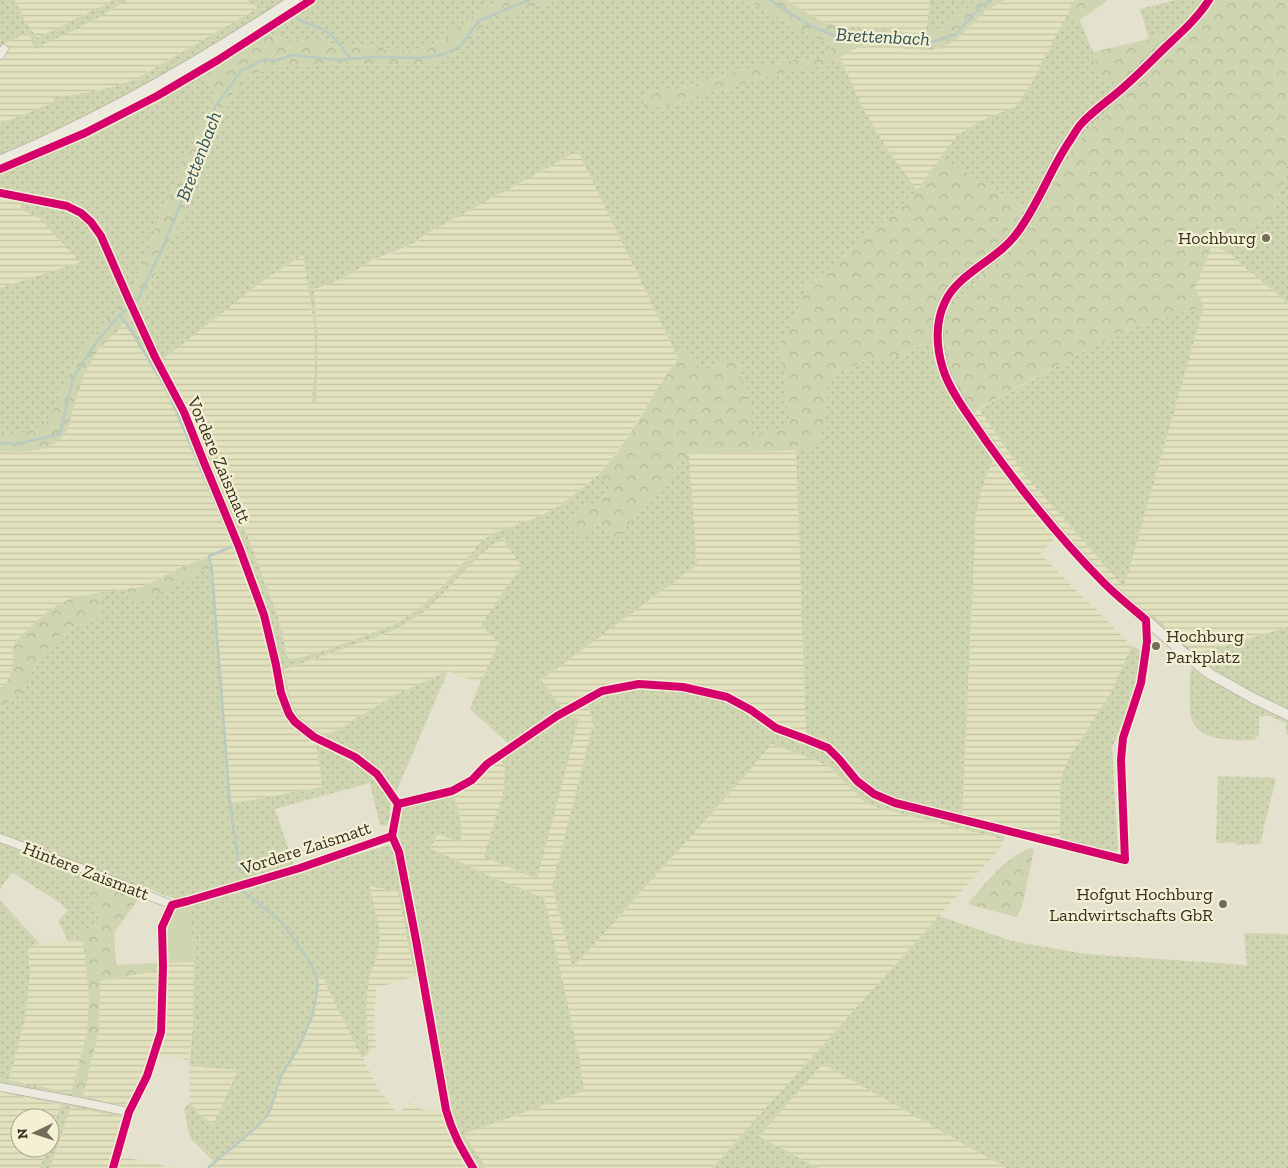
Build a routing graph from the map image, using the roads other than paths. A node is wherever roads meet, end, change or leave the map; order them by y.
1 (1208, 1) edge
2 (291, 2) edge
3 (0, 161) edge
4 (0, 193) edge
5 (1288, 715) edge
6 (0, 838) edge
7 (172, 905) junction
8 (0, 1087) edge
9 (129, 1112) junction
10 (113, 1168) edge

1 - 5 street
2 - 3 main road
4 - 7 street, Vordere Zaismatt
6 - 7 street, Hintere Zaismatt
7 - 9 street
8 - 9 street
9 - 10 street

